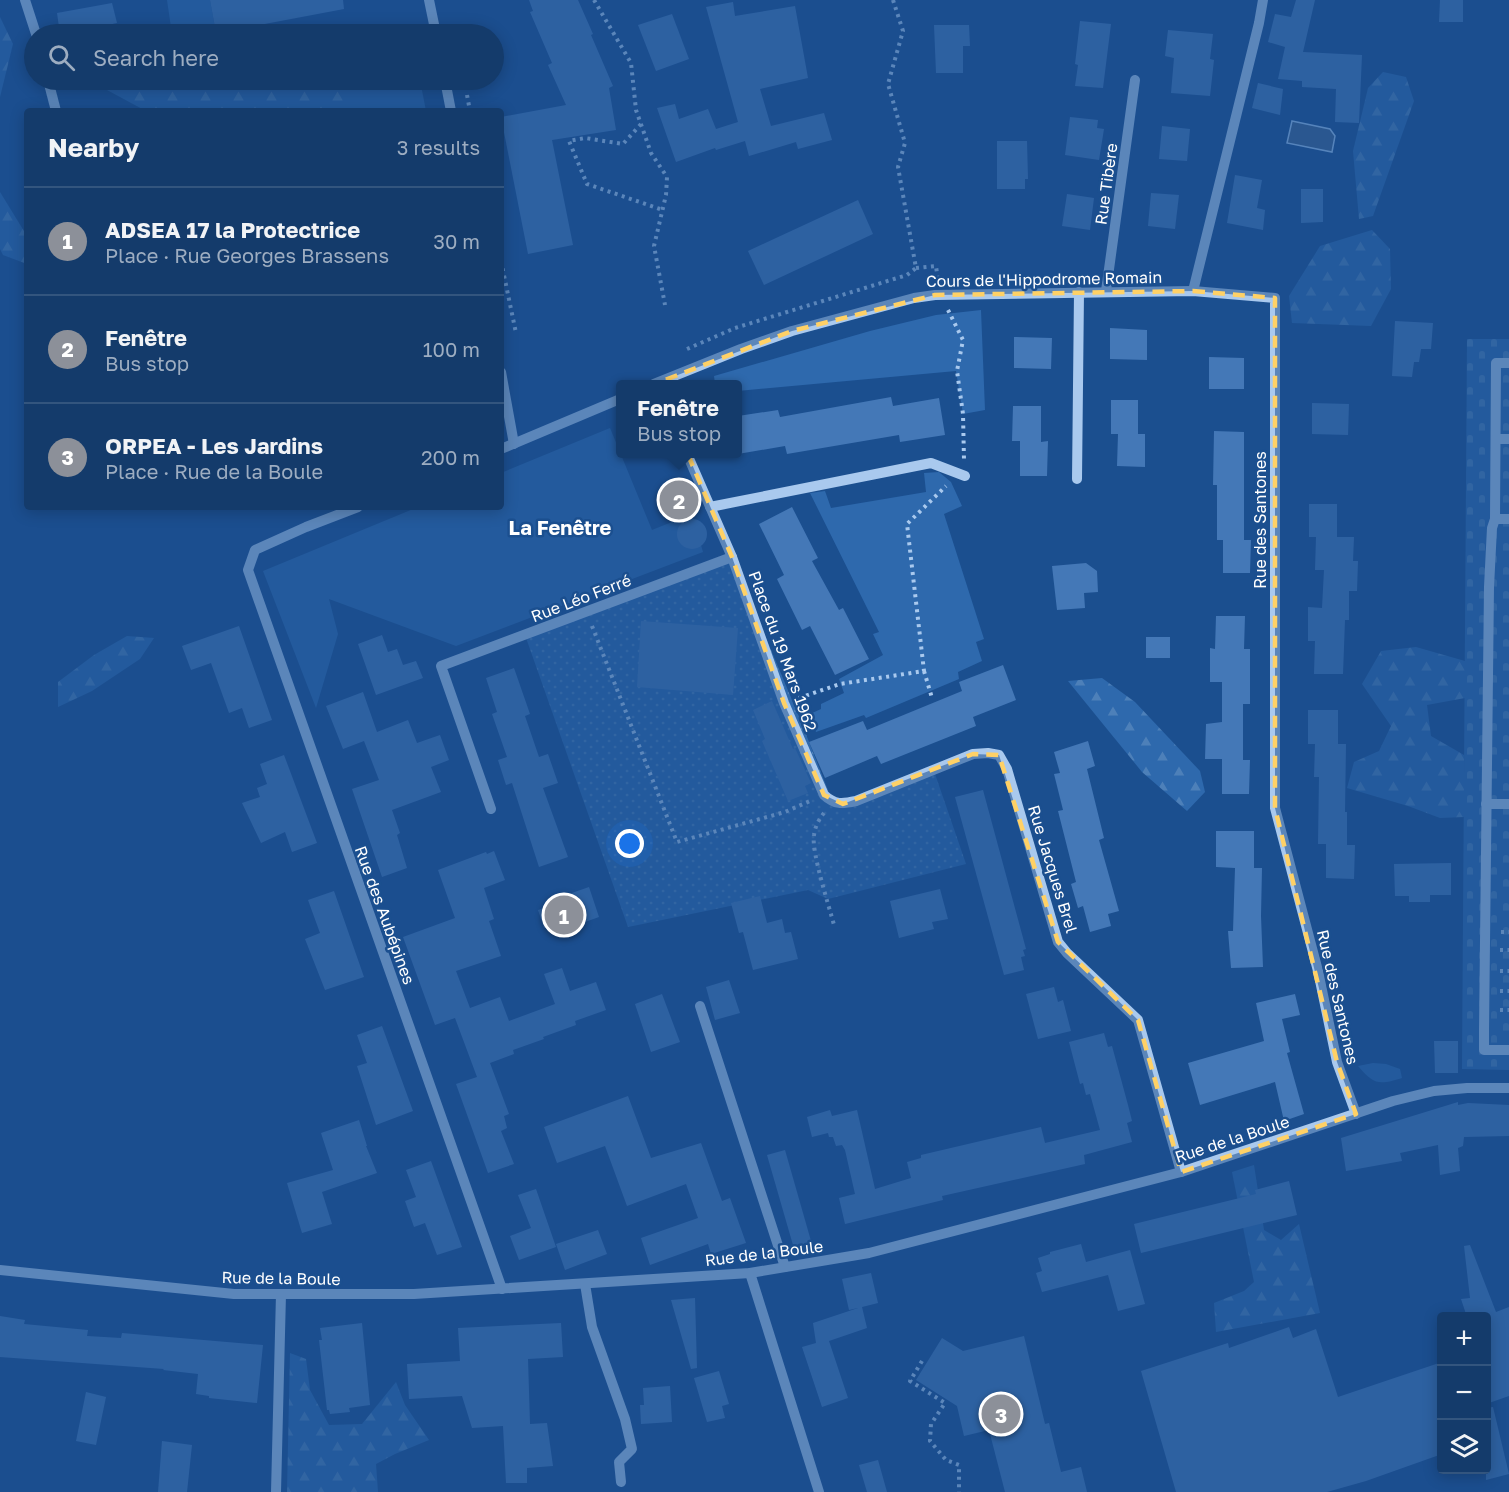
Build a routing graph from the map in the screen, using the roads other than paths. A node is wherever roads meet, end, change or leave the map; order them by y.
1 (25, 0) edge
2 (429, 0) edge
3 (1263, 0) edge
4 (33, 24) edge
5 (434, 24) edge
6 (1135, 81) dead end
7 (51, 90) edge
8 (447, 90) edge
9 (55, 108) edge
10 (450, 108) edge
11 (1106, 291) junction
12 (1193, 291) junction
13 (1079, 292) junction
14 (1509, 363) edge
15 (666, 380) edge
16 (504, 389) edge
17 (616, 401) edge
18 (1496, 439) junction
19 (1509, 439) edge
20 (514, 444) junction
21 (504, 448) edge
22 (689, 458) edge
23 (960, 474) road end
24 (1077, 479) dead end
25 (710, 507) junction
26 (350, 510) edge
27 (1495, 519) junction
28 (1509, 519) edge
29 (732, 557) junction
30 (833, 803) joint
31 (1486, 804) junction
32 (1509, 804) edge
33 (491, 809) dead end
34 (700, 1006) dead end
35 (1509, 1050) edge
36 (1509, 1088) edge
37 (1356, 1113) junction
38 (1181, 1172) junction
39 (785, 1268) junction
40 (0, 1270) edge
41 (750, 1274) junction
42 (585, 1284) junction
43 (502, 1289) junction
44 (281, 1294) junction
45 (621, 1482) dead end
46 (276, 1492) edge
47 (819, 1492) edge

1 - 4 street
2 - 5 street
3 - 12 street
6 - 11 street, Rue Tibère
7 - 9 street
8 - 10 street
11 - 12 street, Cours de l'Hippodrome Romain
11 - 13 street, Cours de l'Hippodrome Romain
12 - 37 street, Rue des Santones
13 - 15 street, Cours de l'Hippodrome Romain
13 - 24 street
14 - 18 street
16 - 20 street
17 - 20 street
18 - 19 street
18 - 27 street
20 - 21 street
22 - 25 street, Place du 19 Mars 1962
23 - 25 street
25 - 29 street, Place du 19 Mars 1962
26 - 43 street, Rue des Aubépines
27 - 28 street
27 - 31 street
29 - 30 street, Place du 19 Mars 1962
29 - 33 street, Rue Léo Ferré
30 - 38 street, Rue Jacques Brel
31 - 32 street
31 - 35 street
34 - 39 street
36 - 37 street, Rue de la Boule
37 - 38 street, Rue de la Boule
38 - 39 street, Rue de la Boule
39 - 41 street, Rue de la Boule
40 - 44 street, Rue de la Boule
41 - 42 street, Rue de la Boule
41 - 47 street
42 - 43 street, Rue de la Boule
42 - 45 street
43 - 44 street, Rue de la Boule
44 - 46 street

